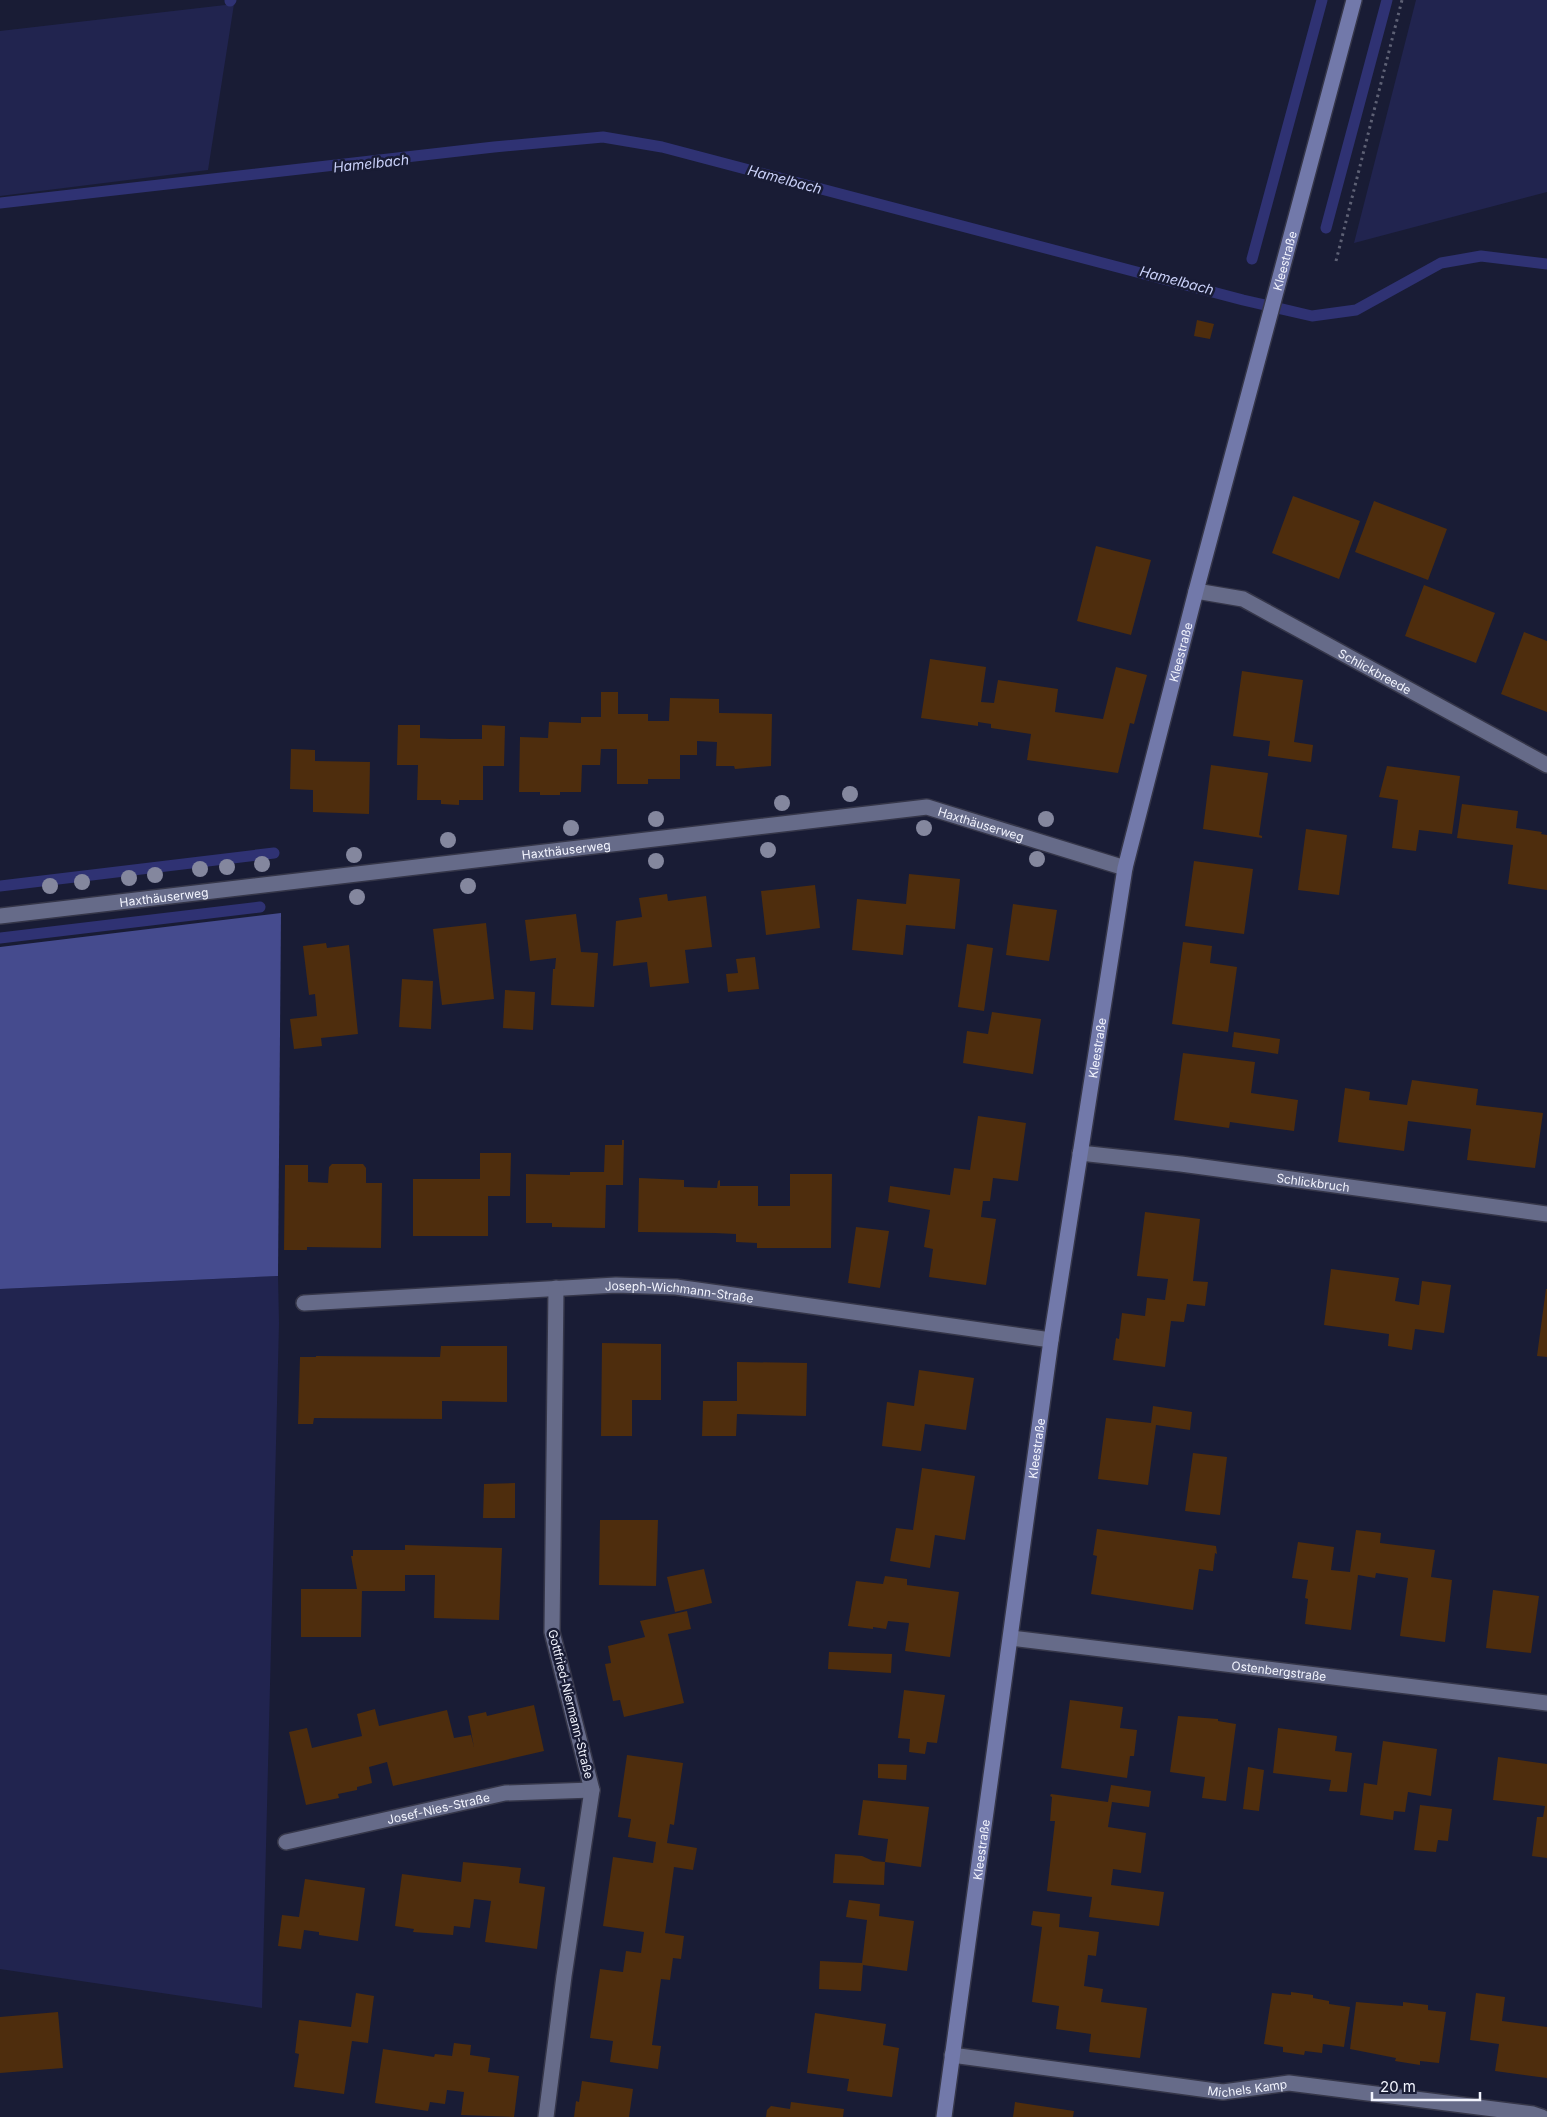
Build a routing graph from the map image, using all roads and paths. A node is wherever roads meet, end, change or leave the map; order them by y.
1 (1354, 0) edge
2 (1402, 0) edge
3 (1336, 261) dead end
4 (1196, 591) junction
5 (1547, 765) edge
6 (1125, 868) junction
7 (0, 916) edge
8 (1080, 1153) junction
9 (1547, 1214) edge
10 (556, 1288) junction
11 (304, 1303) dead end
12 (1051, 1340) junction
13 (1011, 1638) junction
14 (1547, 1704) edge
15 (592, 1790) junction
16 (286, 1842) dead end
17 (952, 2056) junction
18 (546, 2117) edge
19 (944, 2117) edge
20 (1542, 2117) edge

1 - 4 street, Kleestraße
2 - 3 path
4 - 5 street, Schlickbreede
4 - 6 street, Kleestraße
6 - 7 street, Haxthäuserweg
6 - 8 street, Kleestraße
8 - 9 street, Schlickbruch
8 - 12 street, Kleestraße
10 - 11 street, Joseph-Wichmann-Straße
10 - 12 street, Joseph-Wichmann-Straße
10 - 15 street, Gottfried-Niermann-Straße
12 - 13 street, Kleestraße
13 - 14 street, Ostenbergstraße
13 - 17 street, Kleestraße
15 - 16 street, Josef-Nies-Straße
15 - 18 street, Gottfried-Niermann-Straße
17 - 19 street, Kleestraße
17 - 20 street, Michels Kamp

